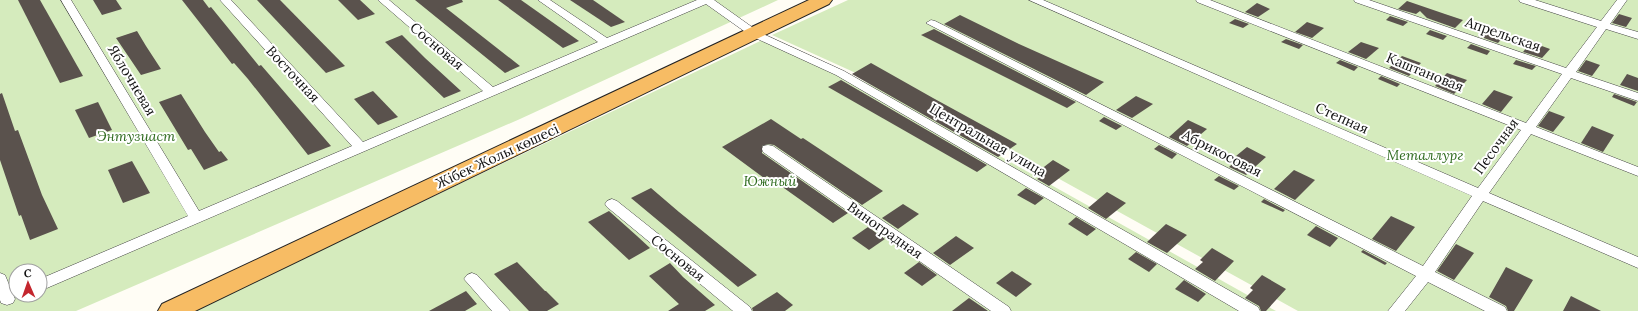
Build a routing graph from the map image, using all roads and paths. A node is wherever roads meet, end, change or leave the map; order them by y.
1 (66, 0) edge
2 (225, 0) edge
3 (383, 0) edge
4 (543, 0) edge
5 (707, 0) edge
6 (823, 0) edge
7 (1034, 0) edge
8 (1201, 0) edge
9 (1359, 0) edge
10 (1524, 0) edge
11 (1622, 0) edge
12 (932, 23) dead end
13 (1602, 25) junction
14 (755, 34) junction
15 (1638, 36) edge
16 (607, 43) junction
17 (1568, 73) junction
18 (492, 92) junction
19 (1638, 97) edge
20 (1529, 130) junction
21 (361, 148) junction
22 (768, 150) dead end
23 (1638, 172) edge
24 (1480, 195) junction
25 (612, 204) dead end
26 (196, 218) junction
27 (1638, 263) edge
28 (1425, 275) junction
29 (0, 279) edge
30 (472, 279) dead end
31 (48, 282) edge
32 (8, 299) edge
33 (171, 311) edge
34 (502, 311) edge
35 (744, 311) edge
36 (1003, 311) edge
37 (1252, 311) edge
38 (1396, 311) edge
39 (1499, 311) edge

1 - 26 street, Яблочневая
2 - 21 street, Восточная
3 - 18 street, Сосновая
4 - 16 street
5 - 14 street, Центральная улица
5 - 16 street
6 - 14 highway, Жібек Жолы көшесі
7 - 24 street, Степная
8 - 20 street, Каштановая
9 - 17 street, Апрельская
10 - 13 street
11 - 13 street, Песочная
12 - 28 street, Абрикосовая
13 - 15 street
13 - 17 street, Песочная
14 - 33 highway, Жібек Жолы көшесі
14 - 37 street, Центральная улица
16 - 18 street
17 - 19 street, Апрельская
17 - 20 street, Песочная
18 - 21 street
20 - 23 street, Каштановая
20 - 24 street, Песочная
21 - 26 street
22 - 36 street, Виноградная
24 - 27 street, Степная
24 - 28 street, Песочная
25 - 35 street, Сосновая
26 - 31 street
28 - 38 street, Песочная
28 - 39 street, Абрикосовая
29 - 32 street
30 - 34 street

